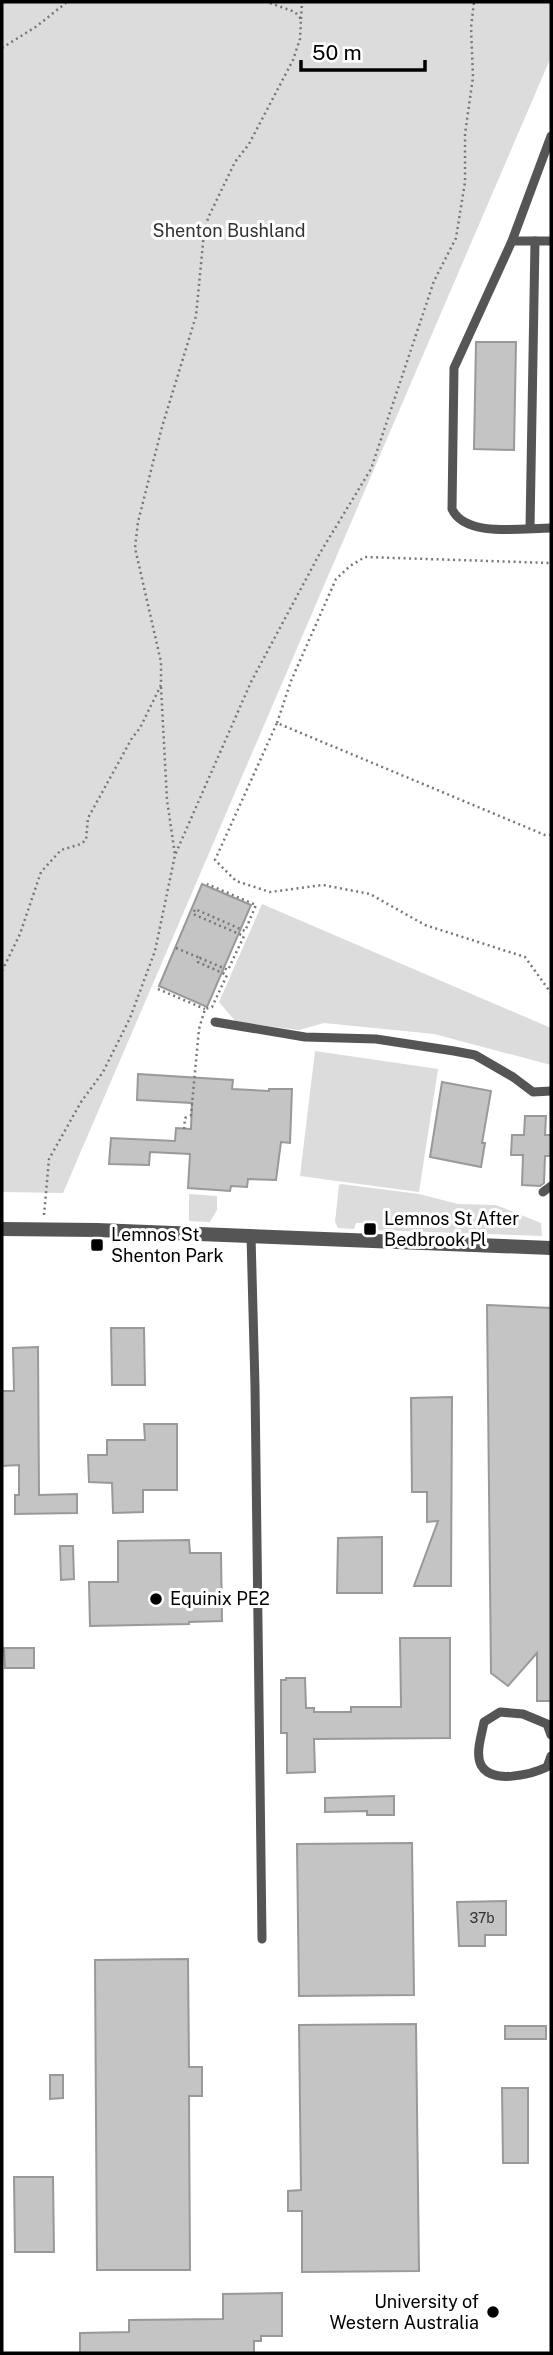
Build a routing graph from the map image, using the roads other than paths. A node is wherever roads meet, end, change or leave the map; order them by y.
1 (551, 136) edge
2 (512, 241) junction
3 (535, 241) junction
4 (551, 241) edge
5 (530, 528) junction
6 (551, 528) edge
7 (215, 1022) dead end
8 (551, 1091) edge
9 (2, 1229) edge
10 (251, 1236) junction
11 (551, 1248) edge
12 (551, 1735) edge
13 (551, 1756) edge
14 (262, 1939) dead end

1 - 2 lane
2 - 3 lane
2 - 5 lane
3 - 4 lane
3 - 5 lane
5 - 6 lane
7 - 8 lane
9 - 10 street
10 - 11 street
10 - 14 lane
12 - 13 lane

